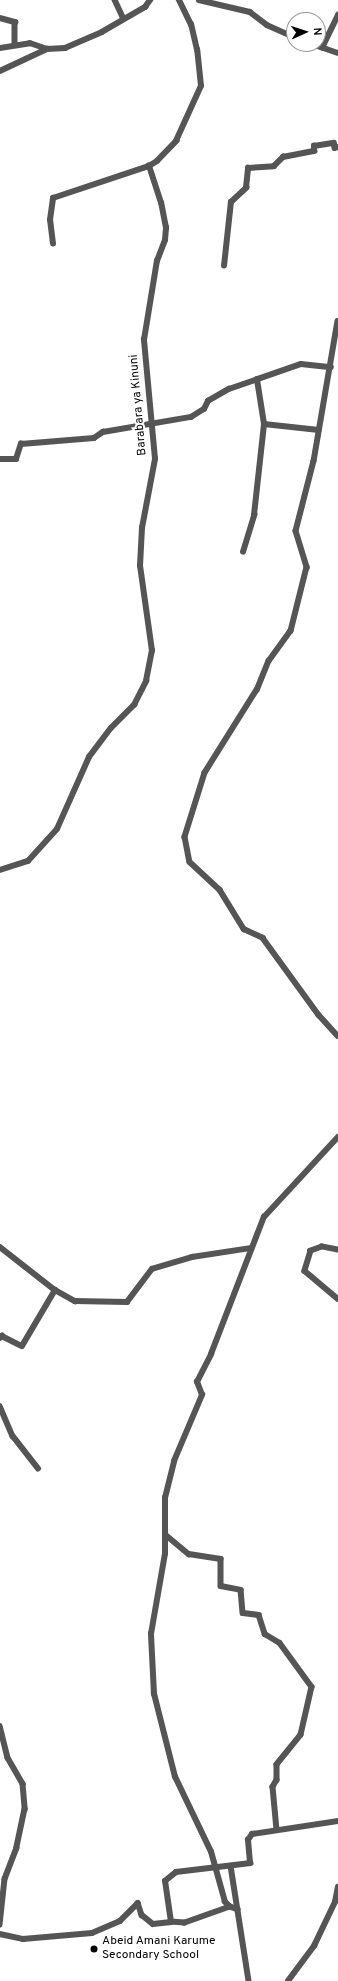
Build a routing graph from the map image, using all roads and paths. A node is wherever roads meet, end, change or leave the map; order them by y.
1 (115, 0) edge
2 (150, 0) edge
3 (179, 0) edge
4 (199, 0) edge
5 (338, 15) edge
6 (123, 17) junction
7 (0, 18) edge
8 (286, 33) edge
9 (326, 40) edge
10 (16, 44) junction
11 (0, 48) edge
12 (47, 49) junction
13 (326, 49) edge
14 (338, 53) edge
15 (0, 71) edge
16 (338, 147) edge
17 (149, 166) junction
18 (53, 244) dead end
19 (224, 266) dead end
20 (338, 321) edge
21 (331, 367) junction
22 (258, 380) junction
23 (152, 424) junction
24 (264, 424) junction
25 (319, 430) junction
26 (0, 459) edge
27 (243, 552) dead end
28 (0, 870) edge
29 (338, 1036) edge
30 (338, 1137) edge
31 (0, 1246) edge
32 (251, 1248) junction
33 (338, 1250) edge
34 (55, 1290) junction
35 (338, 1299) edge
36 (0, 1338) edge
37 (0, 1406) edge
38 (38, 1468) dead end
39 (166, 1535) junction
40 (0, 1726) edge
41 (338, 1821) edge
42 (277, 1830) junction
43 (231, 1866) junction
44 (216, 1867) junction
45 (338, 1887) edge
46 (230, 1907) junction
47 (238, 1910) junction
48 (171, 1922) junction
49 (0, 1925) edge
50 (0, 1934) edge
51 (249, 1981) edge
52 (288, 1981) edge

1 - 6 street
2 - 6 street
3 - 17 street
4 - 8 street
5 - 9 street
6 - 12 street
7 - 10 street
10 - 11 street
10 - 12 street
12 - 15 street
13 - 14 street
16 - 19 street
17 - 18 street
17 - 23 street, Barabara ya Kinuni
20 - 21 street
21 - 22 street
21 - 25 street
22 - 23 street
22 - 24 street
23 - 26 street
23 - 28 street, Barabara ya Kinuni
24 - 25 street
24 - 27 street
25 - 29 street
30 - 32 street
31 - 34 street
32 - 34 street
32 - 39 street
33 - 35 street
34 - 36 street
37 - 38 street
39 - 42 street
39 - 44 street
40 - 49 street
41 - 42 street
42 - 43 street
43 - 44 street
43 - 47 street
44 - 46 street
44 - 48 street
45 - 52 street
46 - 47 street
46 - 48 street
47 - 51 street
48 - 50 street

